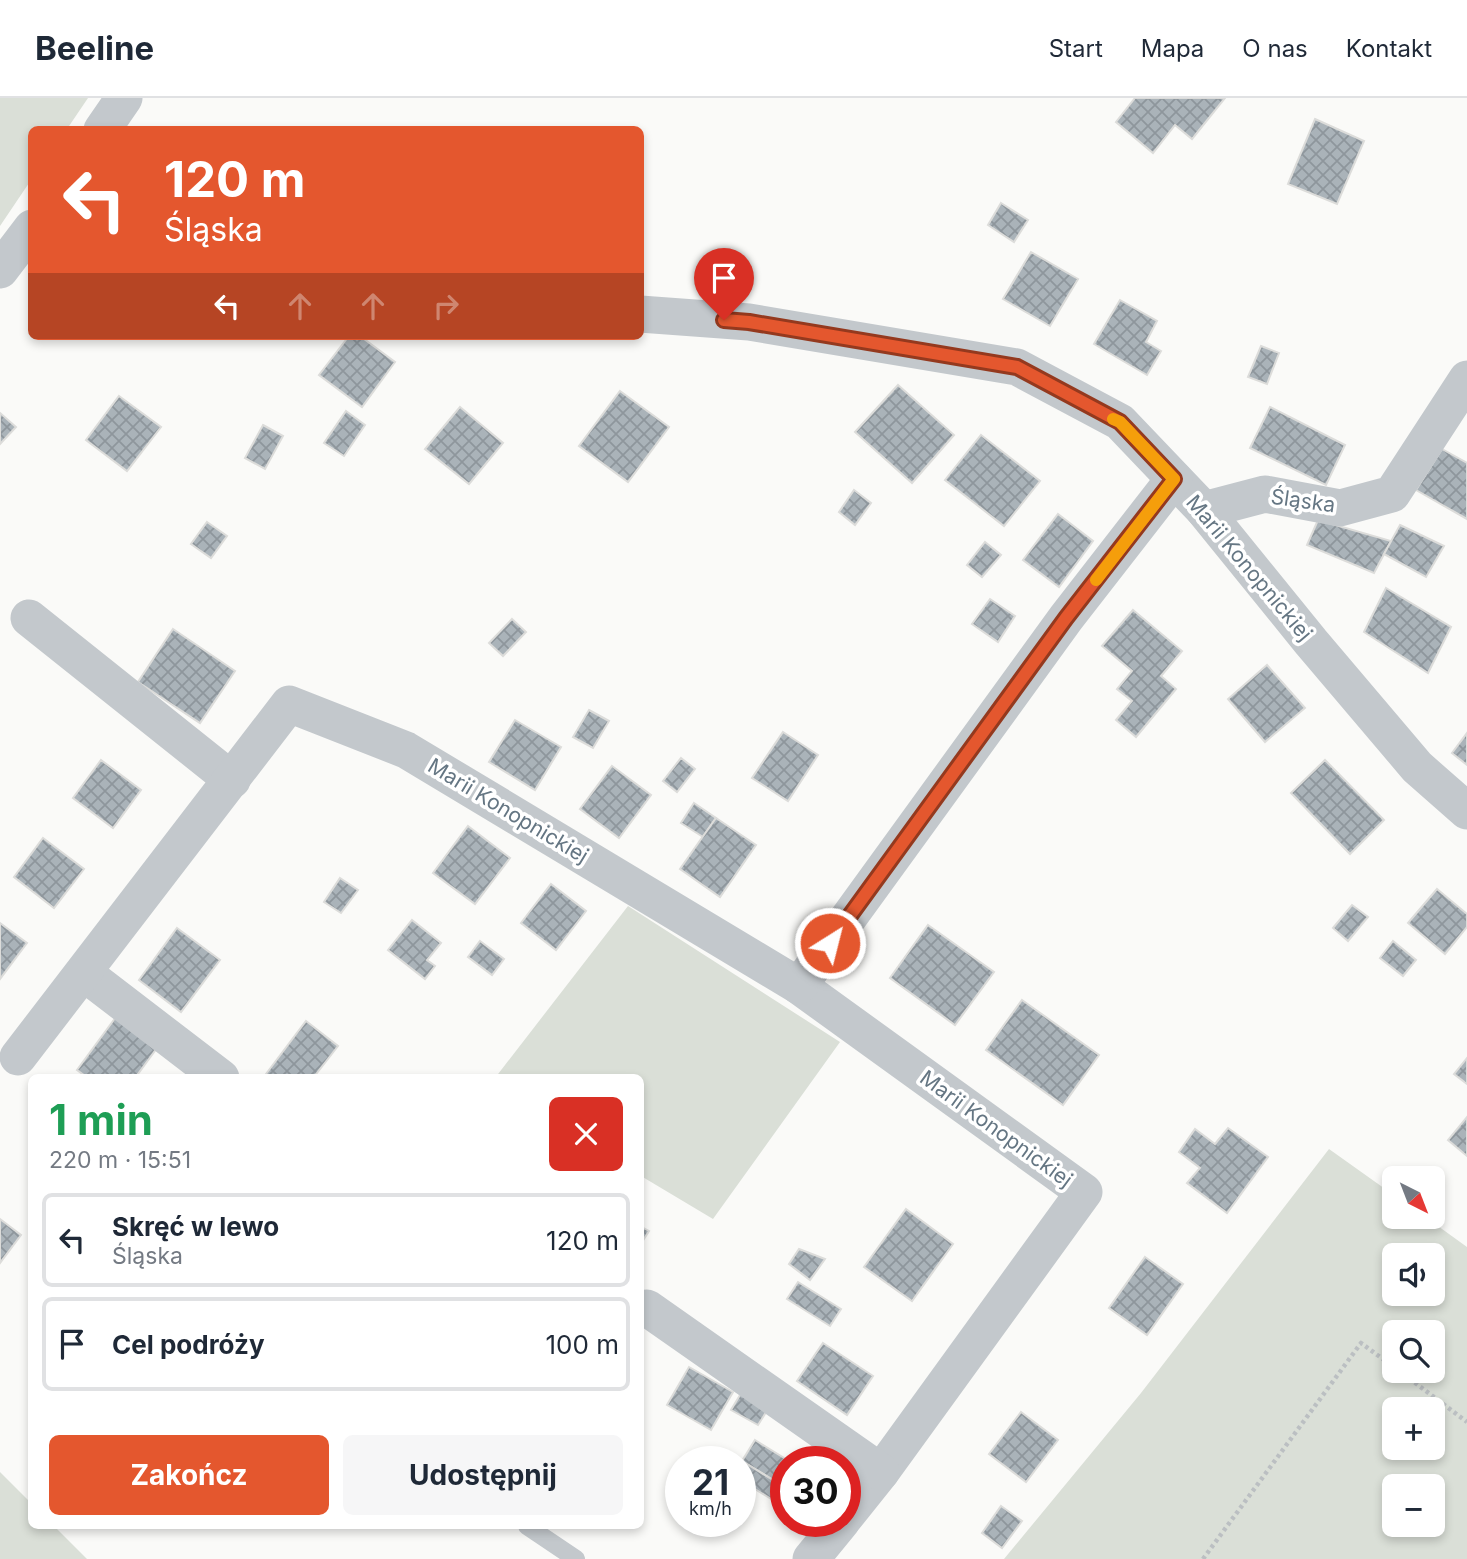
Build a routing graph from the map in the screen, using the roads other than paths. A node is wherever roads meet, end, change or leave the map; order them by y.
1 (124, 98) edge
2 (105, 126) edge
3 (644, 314) edge
4 (1467, 379) edge
5 (1174, 479) junction
6 (1204, 510) junction
7 (29, 618) dead end
8 (232, 780) junction
9 (1467, 811) edge
10 (84, 973) junction
11 (799, 986) junction
12 (18, 1057) dead end
13 (216, 1074) edge
14 (647, 1308) dead end
15 (881, 1472) junction
16 (861, 1497) edge
17 (531, 1529) edge
18 (829, 1537) edge
19 (576, 1559) edge
20 (811, 1559) edge

1 - 2 street
3 - 5 street
4 - 6 street, Śląska
5 - 6 street, Marii Konopnickiej
5 - 11 street, Marii Konopnickiej
6 - 9 street, Marii Konopnickiej
7 - 8 street
8 - 10 street, Marii Konopnickiej
8 - 11 street, Marii Konopnickiej
10 - 12 street, Marii Konopnickiej
10 - 13 street
11 - 15 street, Marii Konopnickiej
14 - 15 street
15 - 16 street, Marii Konopnickiej
17 - 19 lane
18 - 20 street, Marii Konopnickiej

